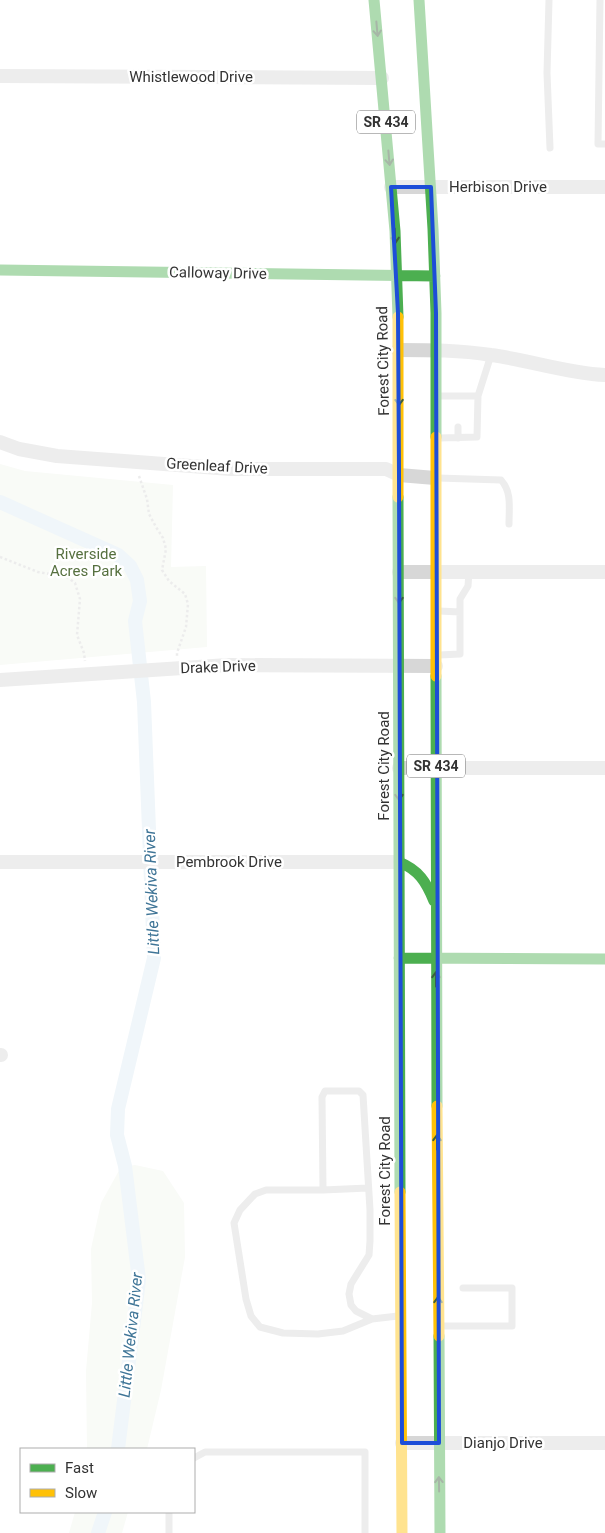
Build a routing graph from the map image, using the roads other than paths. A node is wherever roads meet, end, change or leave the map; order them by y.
1 (374, 0) edge
2 (418, 0) edge
3 (549, 0) edge
4 (600, 0) edge
5 (0, 76) edge
6 (382, 78) junction
7 (605, 144) edge
8 (550, 148) dead end
9 (391, 187) junction
10 (431, 187) junction
11 (605, 187) edge
12 (0, 270) edge
13 (397, 275) junction
14 (435, 276) junction
15 (398, 350) junction
16 (436, 350) junction
17 (491, 354) junction
18 (605, 375) edge
19 (436, 396) junction
20 (478, 396) junction
21 (458, 427) dead end
22 (435, 438) junction
23 (458, 438) junction
24 (0, 442) edge
25 (400, 475) junction
26 (435, 478) junction
27 (509, 524) dead end
28 (398, 572) junction
29 (436, 572) junction
30 (469, 572) junction
31 (605, 572) edge
32 (436, 612) junction
33 (460, 612) junction
34 (436, 660) junction
35 (398, 666) junction
36 (0, 680) edge
37 (399, 768) junction
38 (436, 768) junction
39 (605, 768) edge
40 (0, 862) edge
41 (398, 862) junction
42 (436, 906) junction
43 (398, 958) junction
44 (436, 958) junction
45 (605, 958) edge
46 (368, 1188) junction
47 (323, 1190) junction
48 (463, 1288) dead end
49 (401, 1316) junction
50 (372, 1319) junction
51 (438, 1326) junction
52 (402, 1443) junction
53 (605, 1443) edge
54 (439, 1444) junction
55 (195, 1457) edge
56 (169, 1513) edge
57 (169, 1533) edge
58 (365, 1533) edge
59 (402, 1533) edge
60 (440, 1533) edge

1 -> 6 main road, Forest City Road / SR 434
2 - 10 main road, SR 434
3 - 8 lane
4 - 7 lane
5 - 6 street, Whistlewood Drive
6 -> 9 main road, Forest City Road / SR 434
9 - 10 street, Herbison Drive
9 -> 13 main road, Forest City Road / SR 434
10 - 11 street, Herbison Drive
10 - 14 main road, SR 434
12 - 13 main road, Calloway Drive
13 - 14 main road, Calloway Drive
13 - 15 main road, Forest City Road / SR 434
14 - 16 main road, SR 434
15 - 16 street
15 -> 25 main road, Forest City Road / SR 434
16 - 17 street
16 - 19 main road, SR 434
17 - 18 street
17 - 20 lane
19 - 20 lane
19 - 22 main road, SR 434
20 - 23 lane
21 - 23 lane
22 - 23 lane
22 - 26 main road, SR 434
24 - 25 street, Greenleaf Drive
25 - 26 street, Greenleaf Drive
25 - 28 main road, Forest City Road / SR 434
26 - 27 lane
26 - 29 main road, SR 434
28 - 29 street
28 -> 35 main road, Forest City Road / SR 434
29 - 30 street
29 - 32 main road, SR 434
30 - 31 street
30 - 33 lane
32 - 33 lane
32 - 34 main road, SR 434
33 - 34 lane
34 - 35 street, Drake Drive
34 - 38 main road, SR 434
35 - 36 street, Drake Drive
35 - 37 main road, Forest City Road / SR 434
37 - 38 street
37 -> 41 main road, Forest City Road / SR 434
38 - 39 street
38 - 42 main road, SR 434
40 - 41 street, Pembrook Drive
41 - 42 main road
41 - 43 main road, Forest City Road / SR 434
42 - 44 main road, SR 434
43 - 44 main road
43 - 49 main road, Forest City Road / SR 434
44 - 45 main road
51 -> 44 main road, SR 434
46 - 47 lane
46 - 47 lane
46 - 50 lane
47 - 50 lane
48 - 51 lane
49 - 50 lane
49 - 52 main road, Forest City Road / SR 434
51 - 54 main road, SR 434
52 - 54 street, Dianjo Drive
52 - 59 main road, Forest City Road / SR 434
53 - 54 street, Dianjo Drive
60 -> 54 main road, SR 434
55 - 58 lane
56 - 57 lane

